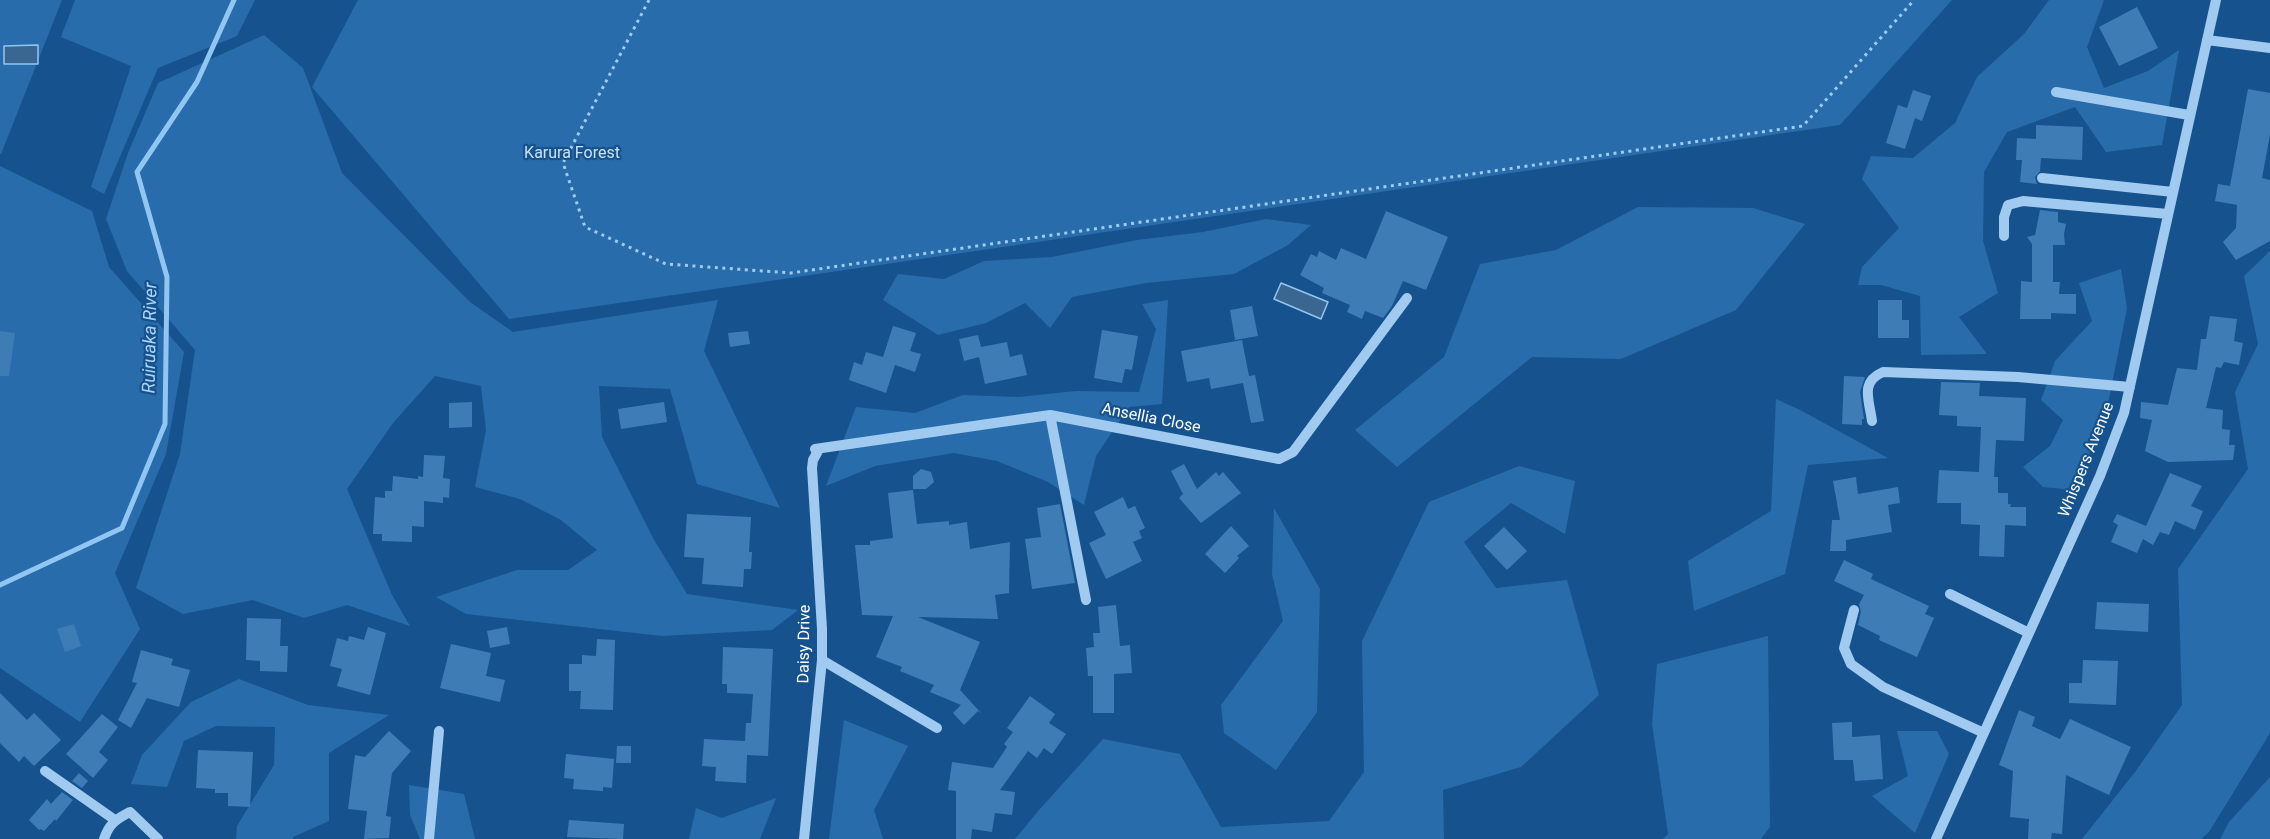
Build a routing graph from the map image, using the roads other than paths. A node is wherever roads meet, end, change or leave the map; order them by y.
1 (2213, 1) edge
2 (2206, 40) junction
3 (2270, 48) edge
4 (2056, 92) dead end
5 (2189, 115) junction
6 (2042, 178) dead end
7 (2173, 192) junction
8 (2168, 214) junction
9 (2004, 236) dead end
10 (1407, 298) dead end
11 (2130, 387) junction
12 (1050, 415) junction
13 (1872, 421) dead end
14 (818, 451) joint
15 (1950, 594) dead end
16 (1086, 600) dead end
17 (1854, 610) dead end
18 (2029, 633) junction
19 (822, 660) junction
20 (937, 728) dead end
21 (439, 731) dead end
22 (1984, 733) junction
23 (45, 771) dead end
24 (115, 820) junction
25 (104, 839) edge
26 (158, 839) edge
27 (429, 839) edge
28 (804, 839) edge
29 (1935, 839) edge

1 - 2 street, Whispers Avenue
2 - 3 street
2 - 5 street, Whispers Avenue
4 - 5 street
5 - 7 street, Whispers Avenue
6 - 7 street
7 - 8 street, Whispers Avenue
8 - 9 street
8 - 11 street, Whispers Avenue
10 - 12 street, Ansellia Close
11 - 13 street
11 - 18 street, Whispers Avenue
12 - 14 street, Ansellia Close
12 - 16 street
14 - 19 street, Daisy Drive
15 - 18 street
17 - 22 street
18 - 22 street, Whispers Avenue
19 - 20 street
19 - 28 street, Daisy Drive
21 - 27 street
22 - 29 street, Whispers Avenue
23 - 24 street
24 - 25 street
24 - 26 street

